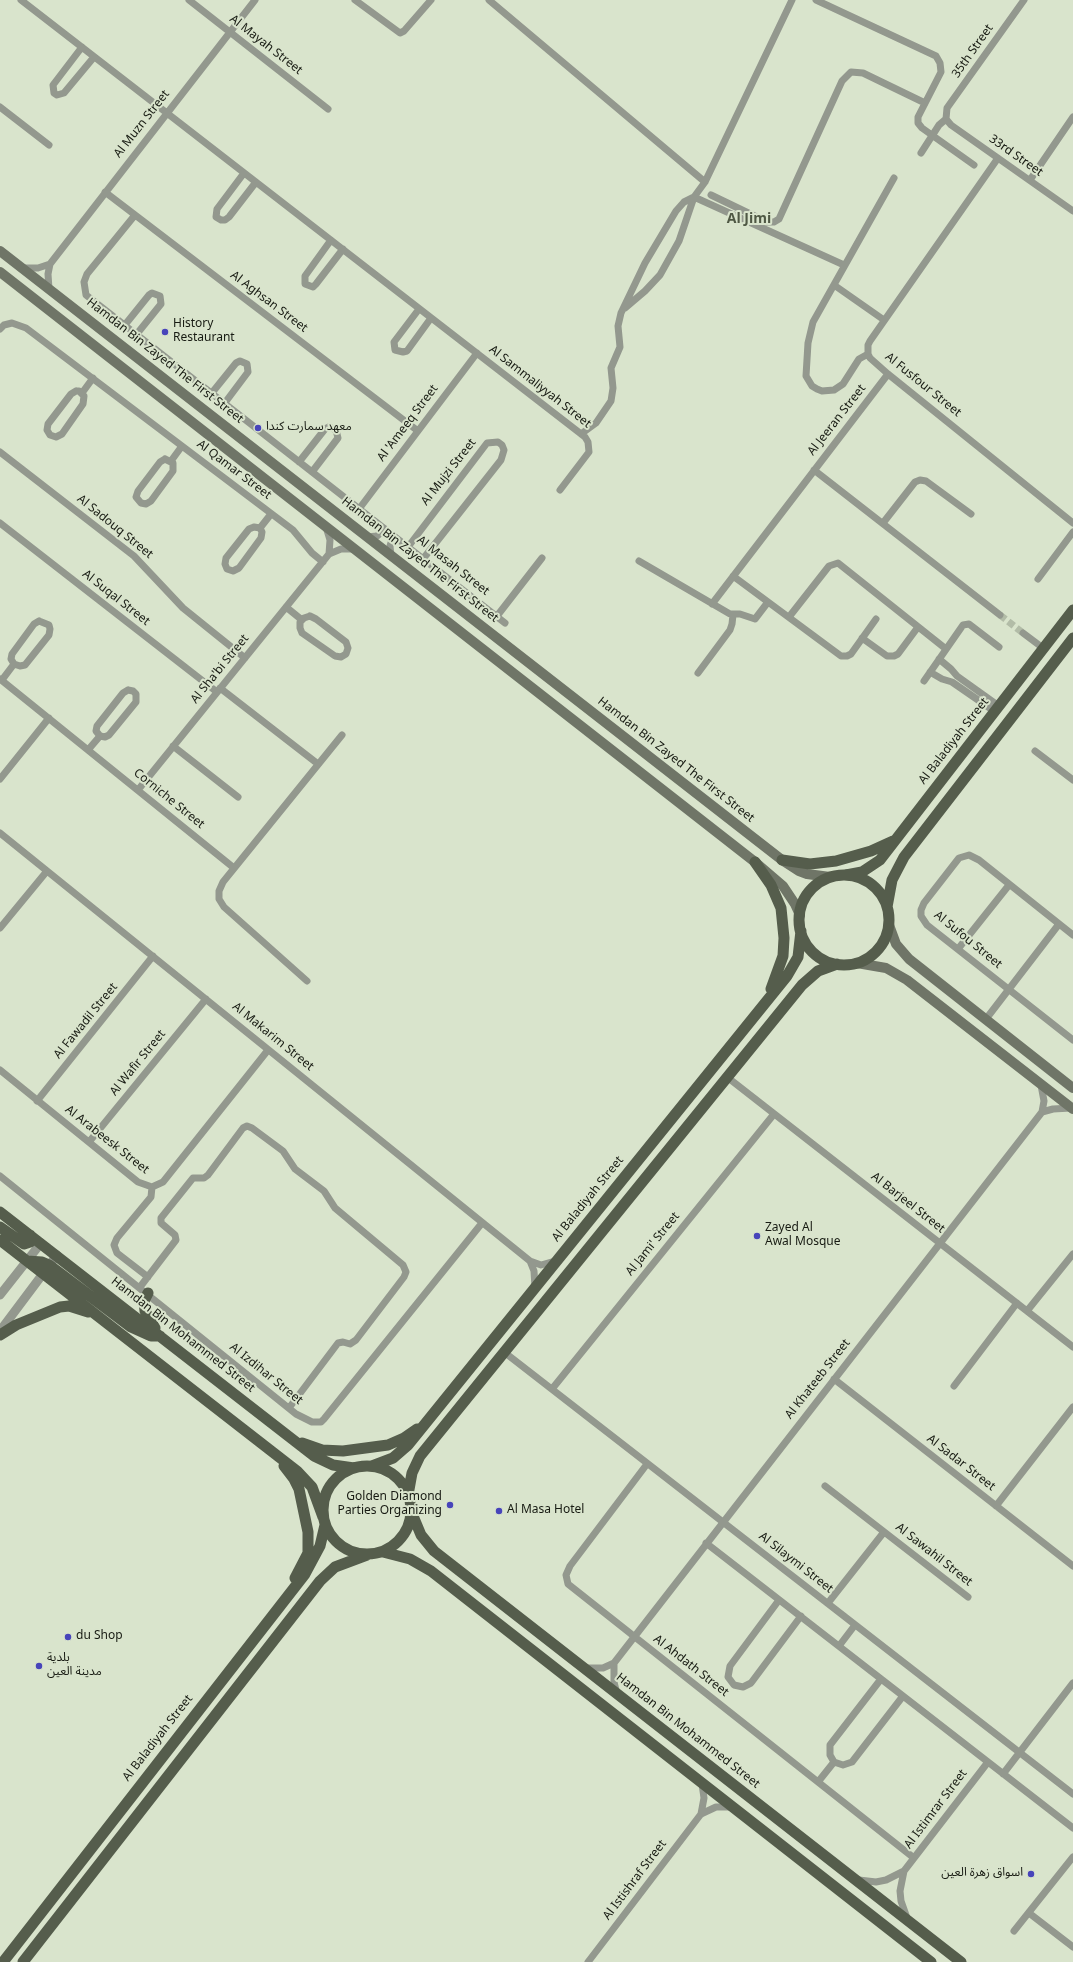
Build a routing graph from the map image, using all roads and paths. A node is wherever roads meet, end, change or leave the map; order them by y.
1 (21, 0) edge
2 (189, 0) edge
3 (255, 0) edge
4 (355, 0) edge
5 (431, 0) edge
6 (489, 0) edge
7 (792, 0) edge
8 (816, 0) edge
9 (1024, 0) edge
10 (831, 3) edge
11 (230, 32) junction
12 (82, 47) junction
13 (94, 57) junction
14 (925, 103) junction
15 (0, 107) edge
16 (328, 109) dead end
17 (167, 113) junction
18 (1073, 117) edge
19 (946, 119) junction
20 (932, 136) junction
21 (49, 145) dead end
22 (921, 153) dead end
23 (998, 158) junction
24 (974, 165) dead end
25 (244, 173) junction
26 (894, 178) dead end
27 (1030, 180) junction
28 (256, 182) junction
29 (705, 182) junction
30 (105, 192) junction
31 (712, 195) dead end
32 (694, 197) junction
33 (1073, 211) edge
34 (135, 215) junction
35 (331, 240) junction
36 (343, 250) junction
37 (0, 251) edge
38 (50, 264) junction
39 (844, 265) junction
40 (23, 268) junction
41 (0, 272) edge
42 (834, 285) junction
43 (49, 289) junction
44 (625, 308) junction
45 (419, 309) junction
46 (431, 318) junction
47 (884, 320) junction
48 (124, 326) junction
49 (0, 329) edge
50 (136, 335) junction
51 (477, 353) junction
52 (868, 354) junction
53 (888, 374) junction
54 (93, 378) junction
55 (82, 393) junction
56 (211, 394) junction
57 (224, 404) junction
58 (418, 431) junction
59 (581, 434) junction
60 (182, 446) junction
61 (0, 452) edge
62 (171, 461) junction
63 (299, 462) junction
64 (814, 470) junction
65 (312, 472) junction
66 (560, 490) dead end
67 (359, 509) junction
68 (271, 514) junction
69 (971, 514) dead end
70 (0, 523) edge
71 (883, 523) junction
72 (1073, 523) edge
73 (326, 527) junction
74 (260, 528) junction
75 (385, 530) junction
76 (1073, 532) edge
77 (393, 536) junction
78 (367, 537) junction
79 (408, 547) junction
80 (354, 549) junction
81 (329, 554) junction
82 (391, 556) junction
83 (542, 558) dead end
84 (423, 559) junction
85 (639, 561) dead end
86 (323, 562) junction
87 (733, 576) junction
88 (1038, 579) dead end
89 (768, 602) junction
90 (712, 604) junction
91 (286, 607) junction
92 (1073, 610) edge
93 (732, 615) junction
94 (1000, 615) tunnel mouth
95 (497, 616) junction
96 (789, 617) junction
97 (876, 619) dead end
98 (302, 620) junction
99 (506, 623) dead end
100 (918, 627) junction
101 (1023, 633) tunnel mouth
102 (862, 638) junction
103 (1073, 638) edge
104 (999, 647) dead end
105 (1043, 648) junction
106 (946, 649) junction
107 (1068, 650) edge
108 (245, 658) junction
109 (939, 659) junction
110 (14, 664) junction
111 (930, 672) junction
112 (698, 673) dead end
113 (1, 680) edge
114 (924, 680) dead end
115 (218, 690) junction
116 (997, 708) junction
117 (49, 718) junction
118 (342, 735) dead end
119 (100, 736) junction
120 (173, 746) junction
121 (88, 750) junction
122 (1035, 751) dead end
123 (318, 764) junction
124 (0, 779) edge
125 (1073, 780) edge
126 (138, 790) junction
127 (238, 798) dead end
128 (0, 833) edge
129 (896, 840) junction
130 (782, 860) junction
131 (755, 862) junction
132 (234, 868) junction
133 (47, 871) junction
134 (846, 875) junction
135 (830, 877) junction
136 (1010, 885) junction
137 (887, 906) junction
138 (800, 915) junction
139 (1059, 924) junction
140 (889, 925) junction
141 (0, 928) edge
142 (801, 931) junction
143 (1073, 936) edge
144 (958, 949) junction
145 (153, 956) junction
146 (857, 963) junction
147 (838, 964) junction
148 (308, 981) dead end
149 (1009, 989) junction
150 (206, 999) junction
151 (765, 1002) junction
152 (986, 1020) junction
153 (1073, 1040) edge
154 (268, 1050) junction
155 (0, 1070) edge
156 (727, 1077) junction
157 (1041, 1085) junction
158 (1073, 1088) edge
159 (38, 1101) junction
160 (1072, 1108) edge
161 (1042, 1112) junction
162 (774, 1114) junction
163 (89, 1142) junction
164 (0, 1176) edge
165 (152, 1187) junction
166 (0, 1212) edge
167 (482, 1223) junction
168 (0, 1227) edge
169 (30, 1235) junction
170 (0, 1240) edge
171 (41, 1243) junction
172 (940, 1243) junction
173 (1073, 1254) edge
174 (56, 1255) junction
175 (557, 1260) junction
176 (27, 1261) junction
177 (530, 1261) junction
178 (46, 1269) junction
179 (148, 1277) junction
180 (535, 1288) junction
181 (144, 1290) junction
182 (0, 1295) edge
183 (1017, 1303) junction
184 (1027, 1311) junction
185 (111, 1326) junction
186 (0, 1330) edge
187 (0, 1335) edge
188 (161, 1336) junction
189 (1073, 1347) edge
190 (504, 1352) junction
191 (834, 1379) junction
192 (954, 1386) dead end
193 (552, 1389) junction
194 (1073, 1407) edge
195 (289, 1408) junction
196 (425, 1423) junction
197 (294, 1440) junction
198 (272, 1452) junction
199 (647, 1464) junction
200 (372, 1466) junction
201 (354, 1468) junction
202 (825, 1486) dead end
203 (408, 1496) junction
204 (996, 1506) junction
205 (411, 1512) junction
206 (324, 1521) junction
207 (723, 1522) junction
208 (884, 1532) junction
209 (706, 1543) junction
210 (383, 1552) junction
211 (367, 1555) junction
212 (1073, 1566) edge
213 (968, 1597) dead end
214 (780, 1600) junction
215 (282, 1601) junction
216 (828, 1603) junction
217 (801, 1616) junction
218 (855, 1625) junction
219 (634, 1637) junction
220 (839, 1646) junction
221 (614, 1663) junction
222 (585, 1668) junction
223 (881, 1678) junction
224 (1073, 1684) edge
225 (618, 1694) junction
226 (903, 1696) junction
227 (1020, 1753) junction
228 (834, 1762) junction
229 (988, 1762) junction
230 (1004, 1774) junction
231 (818, 1782) junction
232 (702, 1784) junction
233 (1073, 1794) edge
234 (732, 1807) junction
235 (701, 1814) junction
236 (1073, 1828) edge
237 (1073, 1857) edge
238 (914, 1858) junction
239 (904, 1871) junction
240 (856, 1880) junction
241 (1029, 1913) junction
242 (908, 1920) junction
243 (1014, 1931) dead end
244 (1073, 1947) edge
245 (3, 1962) edge
246 (23, 1962) edge
247 (588, 1962) edge
248 (931, 1962) edge
249 (961, 1962) edge

1 - 12 street, Al Sammaliyyah Street
2 - 11 street, Al Mayah Street
3 - 11 street, Al Muzn Street
4 - 5 street
6 - 29 street
7 - 29 street
8 - 10 street
9 - 19 street, 35th Street
10 - 14 street
11 - 16 street, Al Mayah Street
11 - 17 street, Al Muzn Street
12 - 13 street, Al Sammaliyyah Street
12 - 13 street
13 - 17 street, Al Sammaliyyah Street
14 - 20 street
14 - 31 street
15 - 21 street
17 - 25 street, Al Sammaliyyah Street
17 - 30 street, Al Muzn Street
18 - 27 street
19 - 20 street
19 - 23 street, 33rd Street
20 - 22 street
20 - 24 street
23 - 27 street, 33rd Street
23 - 47 street, Al Fusfour Street
25 - 28 street, Al Sammaliyyah Street
25 - 28 street
26 - 39 street
27 - 33 street, 33rd Street
28 - 35 street, Al Sammaliyyah Street
29 - 32 street
30 - 34 street, Al Aghsan Street
30 - 38 street, Al Muzn Street
32 - 39 street
32 - 44 street
32 - 44 street
34 - 48 street, Al Masah Street
34 - 58 street, Al Aghsan Street
35 - 36 street, Al Sammaliyyah Street
35 - 36 street
36 - 45 street, Al Sammaliyyah Street
37 - 40 main road, Hamdan Bin Zayed The First Street
38 - 40 street
38 - 43 street
39 - 42 street
40 - 43 main road, Hamdan Bin Zayed The First Street
41 - 73 main road
42 - 47 street
42 - 52 street
43 - 78 main road, Hamdan Bin Zayed The First Street
44 - 59 street
45 - 46 street, Al Sammaliyyah Street
45 - 46 street
46 - 51 street, Al Sammaliyyah Street
47 - 52 street, Al Fusfour Street
48 - 50 street, Al Masah Street
48 - 50 street
49 - 54 street, Al Qamar Street
50 - 56 street, Al Masah Street
51 - 58 street, Al 'Ameeq Street
51 - 59 street, Al Sammaliyyah Street
52 - 53 street, Al Fusfour Street
53 - 64 street, Al Jeeran Street
53 - 72 street, Al Fusfour Street
54 - 55 street
54 - 60 street, Al Qamar Street
55 - 55 street
56 - 57 street, Al Masah Street
56 - 57 street
57 - 63 street, Al Masah Street
58 - 67 street, Al 'Ameeq Street
59 - 66 street, Al Sammaliyyah Street
60 - 62 street, Al Qamar Street
60 - 68 street, Al Qamar Street
61 - 108 street, Al Sadouq Street
62 - 62 street, Al Qamar Street
63 - 65 street, Al Masah Street
63 - 65 street
64 - 71 street, Al Jeeran Street
64 - 87 street
65 - 67 street, Al Masah Street
67 - 75 street, Al Masah Street
68 - 74 street, Al Qamar Street
68 - 86 street, Al Qamar Street
69 - 71 street
70 - 115 street, Al Suqal Street
71 - 94 street, Al Jeeran Street
73 - 80 main road
73 - 81 street
74 - 74 street, Al Qamar Street
75 - 77 street, Al Masah Street
75 - 78 street
76 - 88 street
77 - 79 street, Al Masah Street
77 - 82 street
78 - 82 main road, Hamdan Bin Zayed The First Street
79 - 84 street, Al Masah Street
79 - 84 street, Al Mujzi Street
80 - 81 street
80 - 131 main road
81 - 86 street, Al Sha'bi Street
82 - 130 main road, Hamdan Bin Zayed The First Street
83 - 95 street
84 - 95 street, Al Masah Street
85 - 90 street
86 - 91 street, Al Sha'bi Street
87 - 89 street
87 - 90 street
89 - 93 street
89 - 96 street
90 - 93 street
91 - 98 street
91 - 108 street, Al Sha'bi Street
92 - 105 main road, Al Baladiyah Street
93 - 112 street
95 - 99 street, Al Masah Street
96 - 100 street
96 - 102 street
97 - 102 street
98 - 98 street
100 - 102 street
100 - 106 street
101 - 105 street
103 - 107 main road
104 - 106 street
105 - 116 main road, Al Baladiyah Street
106 - 109 street
107 - 137 main road
108 - 115 street, Al Sha'bi Street
109 - 111 street
109 - 116 street
110 - 110 street, Corniche Street
110 - 113 street, Corniche Street
111 - 114 street
111 - 116 street
113 - 117 street, Corniche Street
115 - 120 street, Al Sha'bi Street
115 - 123 street, Al Suqal Street
116 - 129 main road, Al Baladiyah Street
117 - 121 street, Corniche Street
117 - 124 street
118 - 123 street
119 - 119 street
119 - 121 street
120 - 126 street, Al Sha'bi Street
120 - 127 street
121 - 126 street, Corniche Street
122 - 125 street
123 - 132 street
126 - 132 street, Corniche Street
128 - 133 street, Al Makarim Street
129 - 130 main road
129 - 134 main road, Al Baladiyah Street
130 - 135 main road, Hamdan Bin Zayed The First Street
131 - 138 main road
131 - 151 main road
132 - 148 street
133 - 141 street
133 - 145 street, Al Makarim Street
134 - 135 main road
134 - 137 main road
135 - 138 main road
136 - 139 street, Al Sufou Street
136 - 144 street
136 - 144 street, Al Sufou Street
137 - 140 main road
138 - 142 main road
139 - 143 street, Al Sufou Street
139 - 149 street
140 - 146 main road
140 - 152 main road
142 - 147 main road
142 - 151 main road, Al Baladiyah Street
144 - 149 street, Al Sufou Street
145 - 150 street, Al Makarim Street
145 - 159 street, Al Fawadil Street
146 - 147 main road
146 - 157 main road
147 - 156 main road
149 - 152 street
149 - 153 street, Al Sufou Street
150 - 154 street, Al Makarim Street
150 - 163 street, Al Wafir Street
151 - 175 main road, Al Baladiyah Street
152 - 158 main road
154 - 165 street, Al Arabeesk Street
154 - 167 street, Al Makarim Street
155 - 159 street, Al Arabeesk Street
156 - 162 street, Al Barjeel Street
156 - 190 main road
157 - 160 main road
157 - 161 street
159 - 163 street, Al Arabeesk Street
160 - 161 street
161 - 172 street, Al Khateeb Street
162 - 172 street, Al Barjeel Street
162 - 193 street, Al Jami' Street
163 - 165 street, Al Arabeesk Street
164 - 181 street, Al Izdihar Street
165 - 179 street
166 - 169 main road, Hamdan Bin Mohammed Street
167 - 177 street, Al Makarim Street
167 - 195 street, Al Izdihar Street
168 - 169 main road
169 - 171 main road, Hamdan Bin Mohammed Street
170 - 176 main road
171 - 174 main road, Hamdan Bin Mohammed Street
171 - 176 street
172 - 183 street, Al Barjeel Street
172 - 191 street, Al Khateeb Street
173 - 184 street
174 - 178 street
174 - 188 main road, Hamdan Bin Mohammed Street
175 - 177 street
175 - 180 main road, Al Baladiyah Street
176 - 178 main road
176 - 182 street
177 - 180 street
178 - 185 main road
178 - 186 street
178 - 188 main road
179 - 181 street
179 - 195 street
180 - 196 main road, Al Baladiyah Street
181 - 188 main road
181 - 195 street, Al Izdihar Street
183 - 184 street, Al Barjeel Street
183 - 192 street
184 - 189 street, Al Barjeel Street
185 - 187 main road
185 - 198 main road
188 - 197 main road, Hamdan Bin Mohammed Street
190 - 193 street, Al Silaymi Street
190 - 203 main road
191 - 204 street, Al Sadar Street
191 - 207 street, Al Khateeb Street
193 - 199 street, Al Silaymi Street
194 - 204 street
196 - 197 main road
196 - 200 main road, Al Baladiyah Street
197 - 201 main road, Hamdan Bin Mohammed Street
198 - 206 main road
198 - 215 main road
199 - 207 street, Al Silaymi Street
199 - 219 street, Al Ahdath Street
200 - 201 main road
200 - 203 main road
201 - 206 main road
202 - 208 street, Al Sawahil Street
203 - 205 main road
204 - 212 street, Al Sadar Street
205 - 210 main road
205 - 222 main road, Hamdan Bin Mohammed Street
206 - 211 main road
206 - 215 main road, Al Baladiyah Street
207 - 209 street, Al Khateeb Street
207 - 216 street, Al Silaymi Street
208 - 213 street, Al Sawahil Street
208 - 216 street, Al Sawahil Street
209 - 214 street
209 - 219 street, Al Khateeb Street
210 - 211 main road
210 - 232 main road
211 - 246 main road
214 - 217 street
214 - 217 street
215 - 245 main road, Al Baladiyah Street
216 - 218 street, Al Silaymi Street
217 - 220 street
218 - 220 street
218 - 227 street, Al Silaymi Street
219 - 221 street, Al Khateeb Street
219 - 231 street, Al Ahdath Street
220 - 223 street
221 - 222 street
221 - 225 street
222 - 225 main road, Hamdan Bin Mohammed Street
223 - 226 street
223 - 228 street
224 - 227 street
225 - 240 main road, Hamdan Bin Mohammed Street
226 - 228 street
226 - 229 street
227 - 230 street
227 - 233 street, Al Silaymi Street
228 - 231 street
229 - 230 street
229 - 238 street, Al Istimrar Street
230 - 236 street
231 - 238 street, Al Ahdath Street
232 - 234 main road
232 - 235 street
234 - 235 street
234 - 248 main road
235 - 247 street, Al Istishraf Street
237 - 241 street
238 - 239 street, Al Istimrar Street
239 - 240 street, Al Istimrar Street
239 - 242 street, Al Istimrar Street
240 - 242 main road, Hamdan Bin Mohammed Street
241 - 243 street
241 - 244 street
242 - 249 main road, Hamdan Bin Mohammed Street

